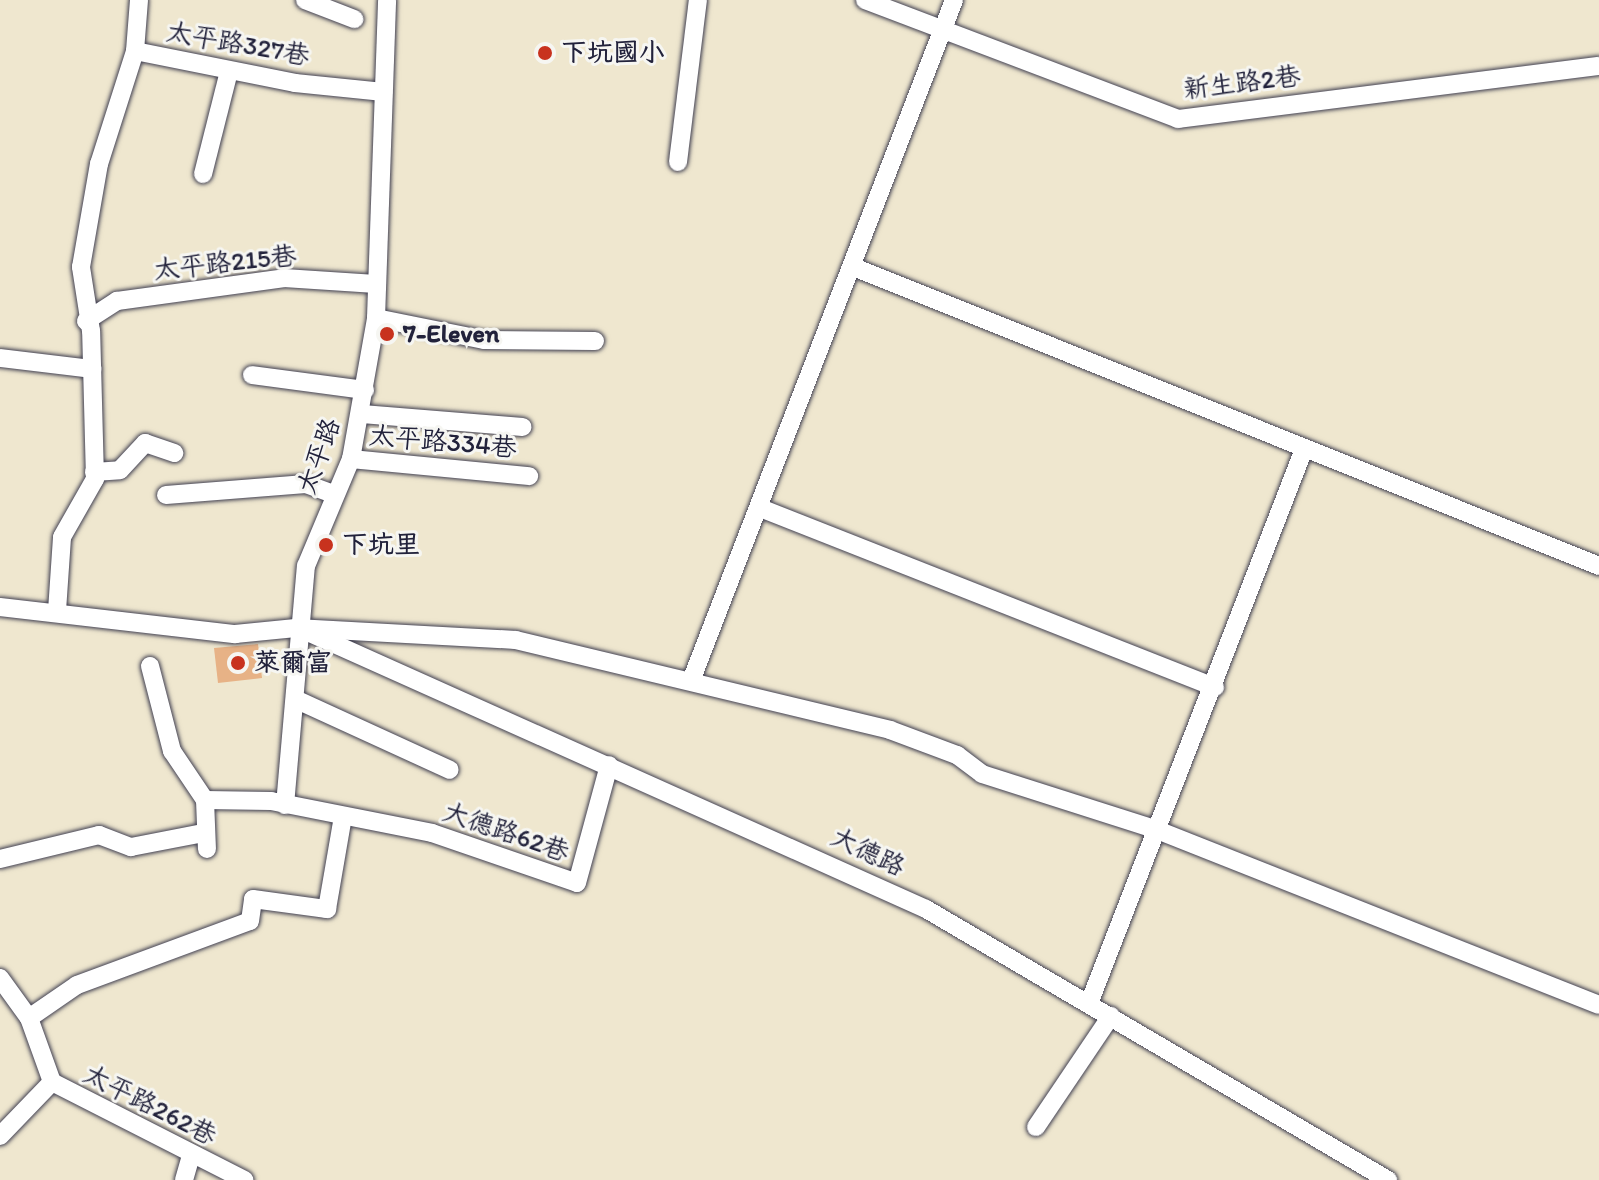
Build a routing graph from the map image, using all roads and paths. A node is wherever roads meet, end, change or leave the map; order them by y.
1 (139, 0) edge
2 (305, 0) edge
3 (387, 0) edge
4 (698, 0) edge
5 (865, 0) edge
6 (954, 0) edge
7 (354, 19) dead end
8 (945, 26) junction
9 (135, 51) junction
10 (1599, 66) edge
11 (229, 71) junction
12 (384, 92) junction
13 (678, 162) dead end
14 (203, 174) dead end
15 (856, 268) junction
16 (376, 284) junction
17 (376, 318) junction
18 (86, 321) junction
19 (595, 341) dead end
20 (0, 358) edge
21 (92, 369) junction
22 (252, 375) dead end
23 (365, 390) junction
24 (362, 414) junction
25 (522, 427) dead end
26 (1304, 449) junction
27 (174, 453) dead end
28 (351, 459) junction
29 (94, 472) junction
30 (529, 476) dead end
31 (333, 494) junction
32 (166, 495) dead end
33 (760, 508) junction
34 (1599, 566) edge
35 (0, 607) edge
36 (57, 611) junction
37 (296, 628) junction
38 (150, 666) dead end
39 (691, 681) junction
40 (1215, 687) junction
41 (295, 699) junction
42 (609, 765) junction
43 (450, 770) dead end
44 (205, 800) junction
45 (285, 805) junction
46 (343, 816) junction
47 (1157, 830) junction
48 (0, 859) edge
49 (0, 978) edge
50 (1090, 1001) junction
51 (1599, 1005) edge
52 (1111, 1016) junction
53 (29, 1018) junction
54 (52, 1082) junction
55 (1036, 1127) dead end
56 (0, 1136) edge
57 (191, 1156) junction
58 (184, 1180) edge
59 (244, 1180) edge
60 (1388, 1180) edge

1 - 9 street, 太平路327巷
2 - 7 street
3 - 12 street, 太平路
4 - 13 street
5 - 8 street, 新生路2巷
6 - 8 street
8 - 10 street, 新生路2巷
8 - 15 street
9 - 11 street, 太平路327巷
9 - 18 street
11 - 12 street, 太平路327巷
11 - 14 street
12 - 16 street, 太平路
15 - 26 street
15 - 33 street
16 - 17 street, 太平路
16 - 18 street, 太平路215巷
17 - 19 street
17 - 23 street, 太平路
18 - 21 street
20 - 21 street
21 - 29 street
22 - 23 street
23 - 24 street, 太平路
24 - 25 street
24 - 28 street, 太平路
26 - 34 street
26 - 40 street
27 - 29 street
28 - 30 street, 太平路334巷
28 - 31 street, 太平路
29 - 36 street
31 - 32 street
31 - 37 street, 太平路
33 - 39 street
33 - 40 street
35 - 36 street
36 - 37 street
37 - 39 street
37 - 41 street, 太平路
37 - 42 street, 大德路
38 - 44 street
39 - 47 street
40 - 47 street
41 - 43 street
41 - 45 street, 太平路
42 - 46 street, 大德路62巷
42 - 50 street, 大德路
44 - 45 street
44 - 48 street
45 - 46 street
46 - 53 street
47 - 50 street
47 - 51 street
49 - 53 street, 太平路262巷
50 - 52 street, 大德路
52 - 55 street
52 - 60 street, 大德路
53 - 54 street, 太平路262巷
54 - 56 street
54 - 57 street, 太平路262巷
57 - 58 street
57 - 59 street, 太平路262巷

